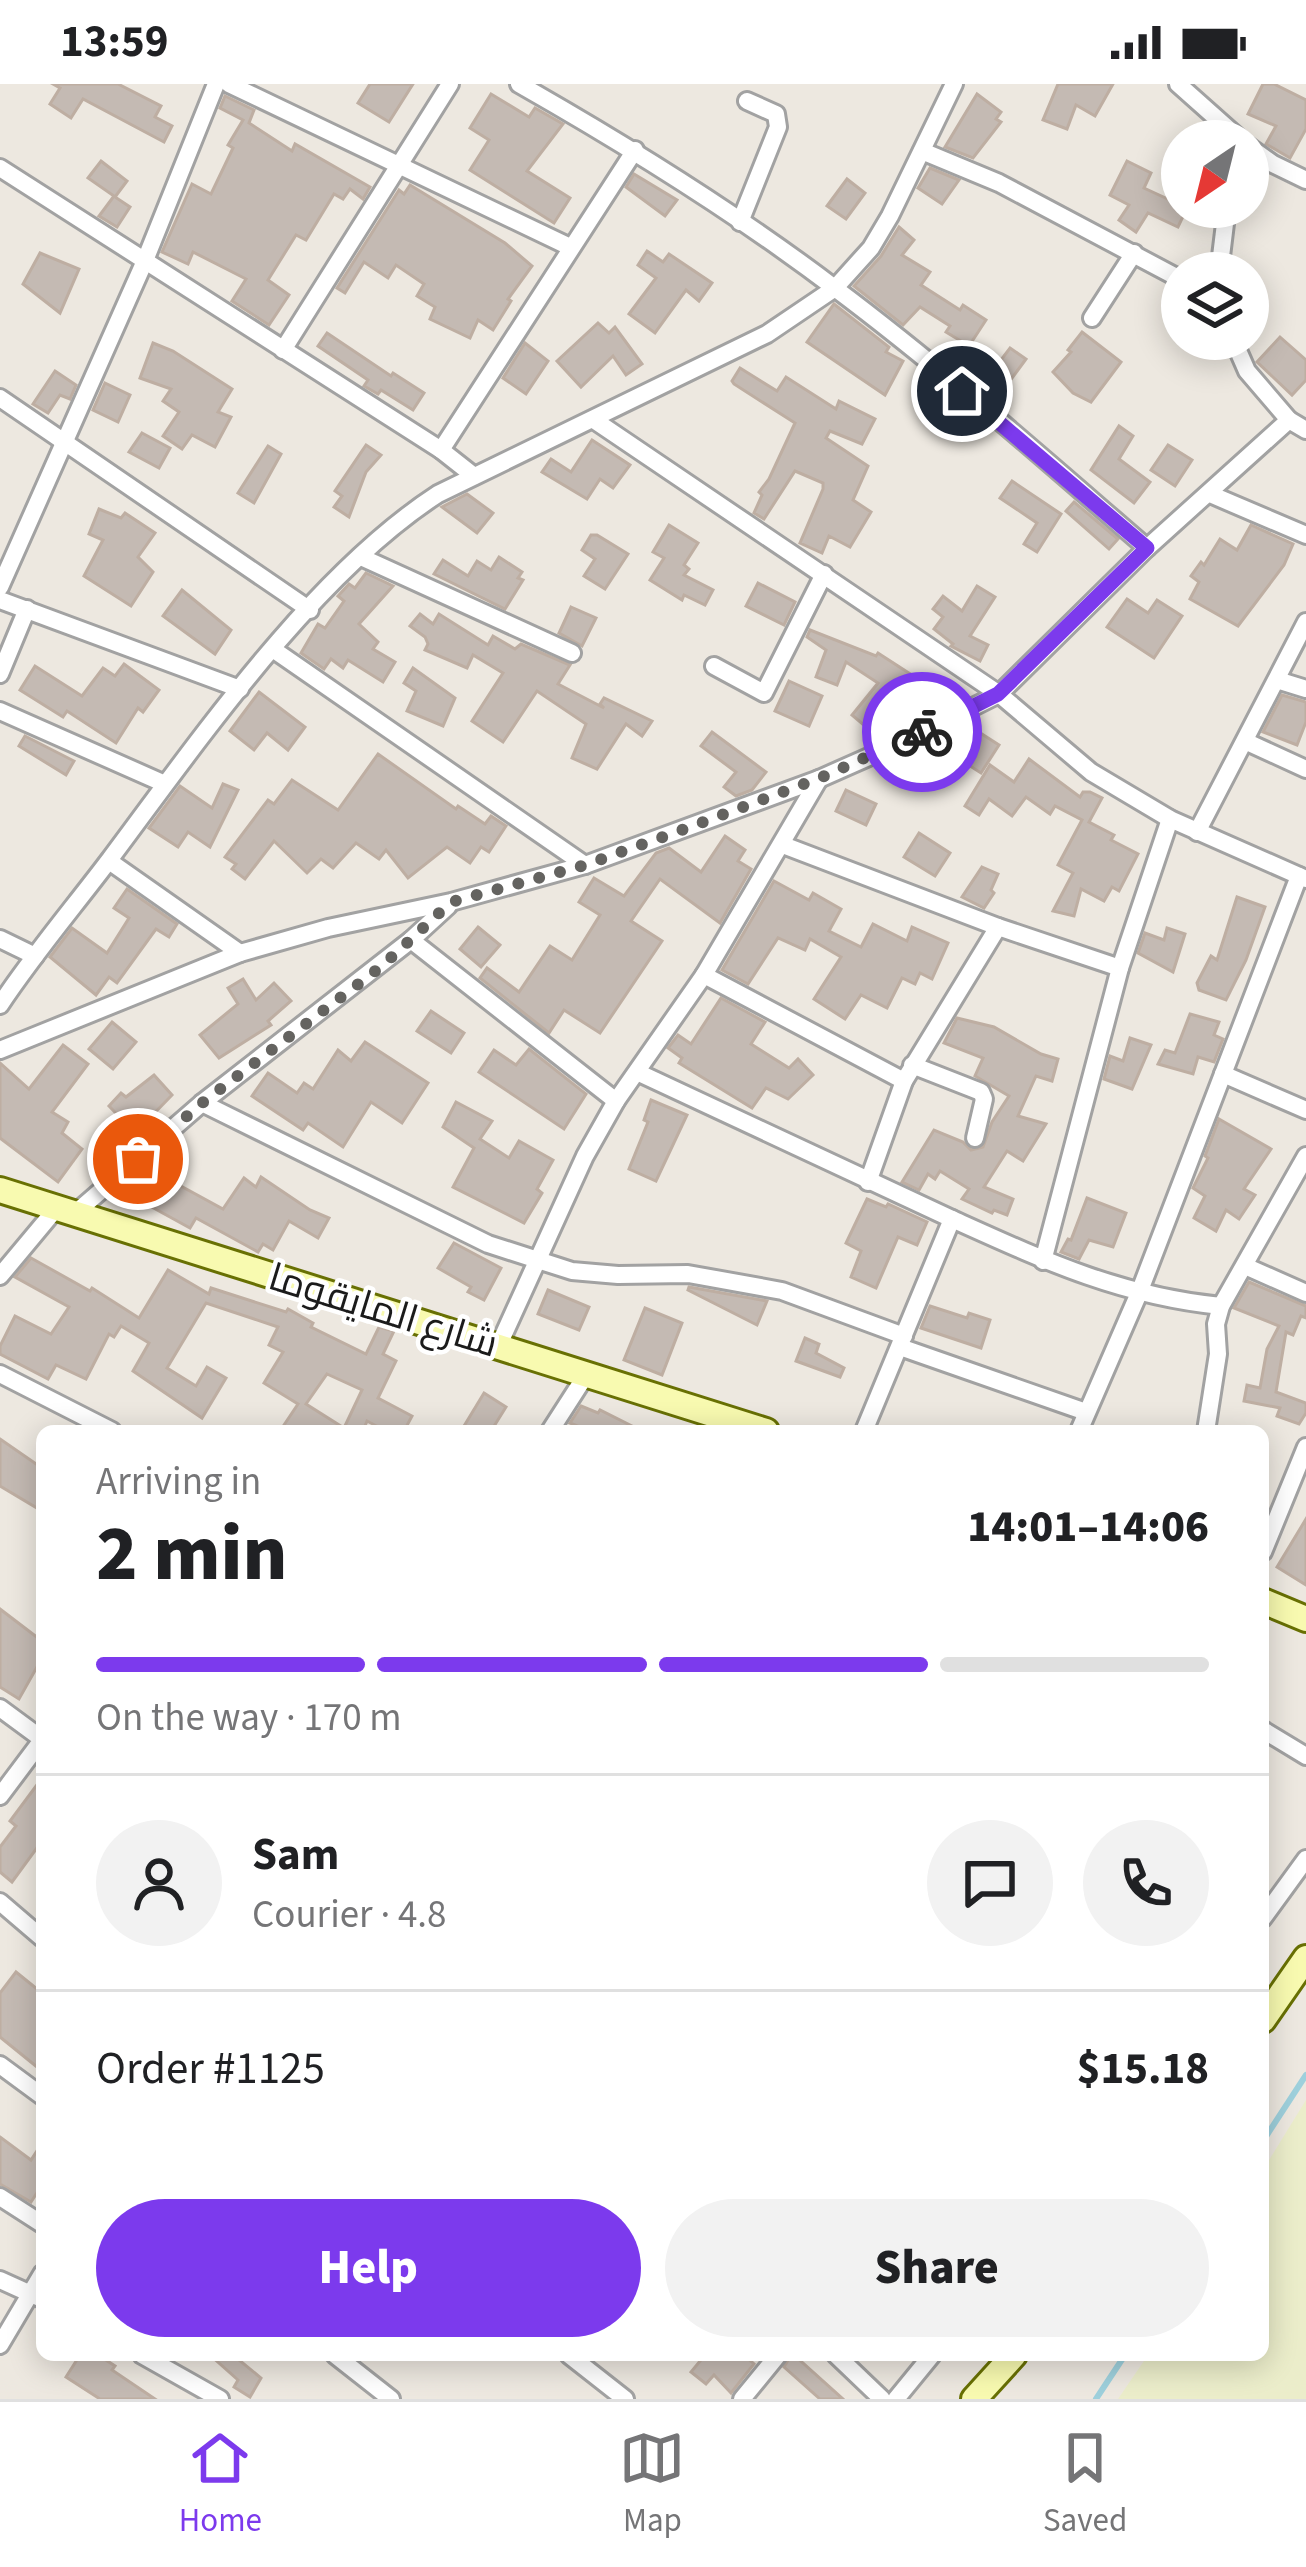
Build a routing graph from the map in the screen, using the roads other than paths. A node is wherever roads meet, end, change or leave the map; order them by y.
1 (216, 84) edge
2 (229, 84) edge
3 (450, 84) edge
4 (520, 84) edge
5 (954, 84) edge
6 (1184, 86) edge
7 (747, 100) dead end
8 (1220, 120) edge
9 (634, 150) junction
10 (922, 151) junction
11 (1269, 161) edge
12 (398, 166) junction
13 (0, 168) edge
14 (1306, 180) edge
15 (740, 222) junction
16 (570, 247) junction
17 (1134, 253) junction
18 (144, 263) junction
19 (1161, 268) edge
20 (835, 288) junction
21 (1092, 318) dead end
22 (283, 350) junction
23 (1242, 360) edge
24 (0, 398) edge
25 (594, 420) junction
26 (1289, 420) junction
27 (1306, 430) edge
28 (65, 440) junction
29 (442, 450) junction
30 (474, 476) junction
31 (1210, 494) junction
32 (1306, 535) edge
33 (1147, 548) junction
34 (361, 557) junction
35 (824, 574) junction
36 (0, 586) edge
37 (0, 600) edge
38 (28, 609) junction
39 (310, 610) junction
40 (1306, 622) edge
41 (274, 650) junction
42 (572, 652) dead end
43 (714, 666) dead end
44 (0, 674) edge
45 (1276, 680) junction
46 (240, 689) junction
47 (1306, 689) edge
48 (998, 694) junction
49 (0, 711) edge
50 (1246, 742) junction
51 (1306, 770) edge
52 (820, 778) junction
53 (165, 784) junction
54 (1170, 819) junction
55 (1197, 832) junction
56 (783, 845) junction
57 (109, 861) junction
58 (585, 865) junction
59 (1302, 878) edge
60 (451, 902) junction
61 (998, 927) junction
62 (0, 939) edge
63 (411, 940) junction
64 (240, 953) junction
65 (35, 956) junction
66 (1120, 968) junction
67 (704, 975) junction
68 (0, 1005) edge
69 (0, 1050) edge
70 (637, 1072) junction
71 (908, 1073) junction
72 (1223, 1074) junction
73 (616, 1101) junction
74 (202, 1103) junction
75 (1306, 1110) edge
76 (975, 1138) dead end
77 (1306, 1156) edge
78 (868, 1182) junction
79 (0, 1190) edge
80 (64, 1212) junction
81 (952, 1219) junction
82 (1043, 1261) junction
83 (534, 1262) junction
84 (1245, 1267) junction
85 (0, 1276) edge
86 (1139, 1293) junction
87 (1306, 1293) edge
88 (1220, 1306) junction
89 (902, 1342) junction
90 (498, 1347) junction
91 (0, 1374) edge
92 (586, 1375) junction
93 (1086, 1412) junction
94 (100, 1425) edge
95 (554, 1425) edge
96 (744, 1425) edge
97 (867, 1425) edge
98 (1081, 1425) edge
99 (1207, 1425) edge
100 (1306, 1447) edge
101 (1269, 1537) edge
102 (1269, 1604) edge
103 (1306, 1619) edge
104 (0, 1708) edge
105 (1269, 1734) edge
106 (36, 1735) edge
107 (36, 1747) edge
108 (1306, 1756) edge
109 (0, 1796) edge
110 (1306, 1858) edge
111 (0, 1902) edge
112 (1269, 1910) edge
113 (36, 1933) edge
114 (1306, 1958) edge
115 (1269, 2011) edge
116 (0, 2065) edge
117 (36, 2092) edge
118 (0, 2197) edge
119 (36, 2220) edge
120 (0, 2279) edge
121 (36, 2295) edge
122 (0, 2345) edge
123 (153, 2361) edge
124 (343, 2361) edge
125 (577, 2361) edge
126 (773, 2361) edge
127 (842, 2361) edge
128 (927, 2361) edge
129 (1009, 2361) edge
130 (220, 2399) edge
131 (391, 2399) edge
132 (625, 2399) edge
133 (742, 2399) edge
134 (882, 2399) edge
135 (896, 2399) edge
136 (974, 2399) edge

1 - 18 street
2 - 12 street
3 - 12 street
4 - 9 street
5 - 10 street
6 - 8 street
7 - 15 street
9 - 15 street
9 - 16 street
10 - 17 street
10 - 20 street
11 - 14 street
12 - 16 street
12 - 22 street
13 - 18 street
15 - 20 street
16 - 29 street
17 - 19 street
17 - 21 street
18 - 22 street
18 - 28 street
20 - 25 street
20 - 33 street
22 - 29 street
23 - 26 street
24 - 28 street
25 - 30 street
25 - 35 street
26 - 27 street
26 - 31 street
28 - 36 street
28 - 39 street
29 - 30 street
30 - 34 street
31 - 32 street
31 - 33 street
33 - 48 street
34 - 39 street
34 - 42 street
35 - 43 street
35 - 48 street
37 - 38 street
38 - 44 street
38 - 46 street
39 - 41 street
40 - 45 street
41 - 46 street
41 - 58 street
45 - 47 street
45 - 50 street
46 - 53 street
48 - 52 street
48 - 54 street
49 - 53 street
50 - 51 street
50 - 55 street
52 - 56 street
52 - 58 street
53 - 57 street
54 - 55 street
54 - 66 street
55 - 59 street
56 - 61 street
56 - 67 street
57 - 64 street
57 - 65 street
58 - 60 street
59 - 72 street
60 - 63 street
60 - 64 street
61 - 66 street
61 - 71 street
62 - 65 street
63 - 73 street
63 - 74 street
64 - 69 street
65 - 68 street
66 - 82 street
67 - 70 street
67 - 71 street
70 - 73 street
70 - 78 street
71 - 76 street
71 - 78 street
72 - 75 street
72 - 86 street
73 - 83 street
74 - 80 street
74 - 83 street
77 - 84 street
78 - 81 street
79 - 80 street, شارع المايقوما
80 - 85 street
80 - 90 street, شارع المايقوما
81 - 82 street
81 - 89 street
82 - 86 street
83 - 89 street
83 - 90 street
84 - 87 street
84 - 88 street
86 - 88 street
86 - 93 street
88 - 99 street
89 - 93 street
89 - 97 street
90 - 92 street, شارع المايقوما
91 - 94 street
92 - 95 street
92 - 96 street, شارع المايقوما
93 - 98 street
100 - 101 street
102 - 103 street
104 - 106 street
105 - 108 street
107 - 109 street
110 - 112 street
111 - 113 street
114 - 115 street
116 - 117 street
118 - 119 street
120 - 121 street
121 - 122 street
123 - 130 street
124 - 131 street
125 - 132 street
126 - 133 street
127 - 134 street
128 - 135 street
129 - 136 street

